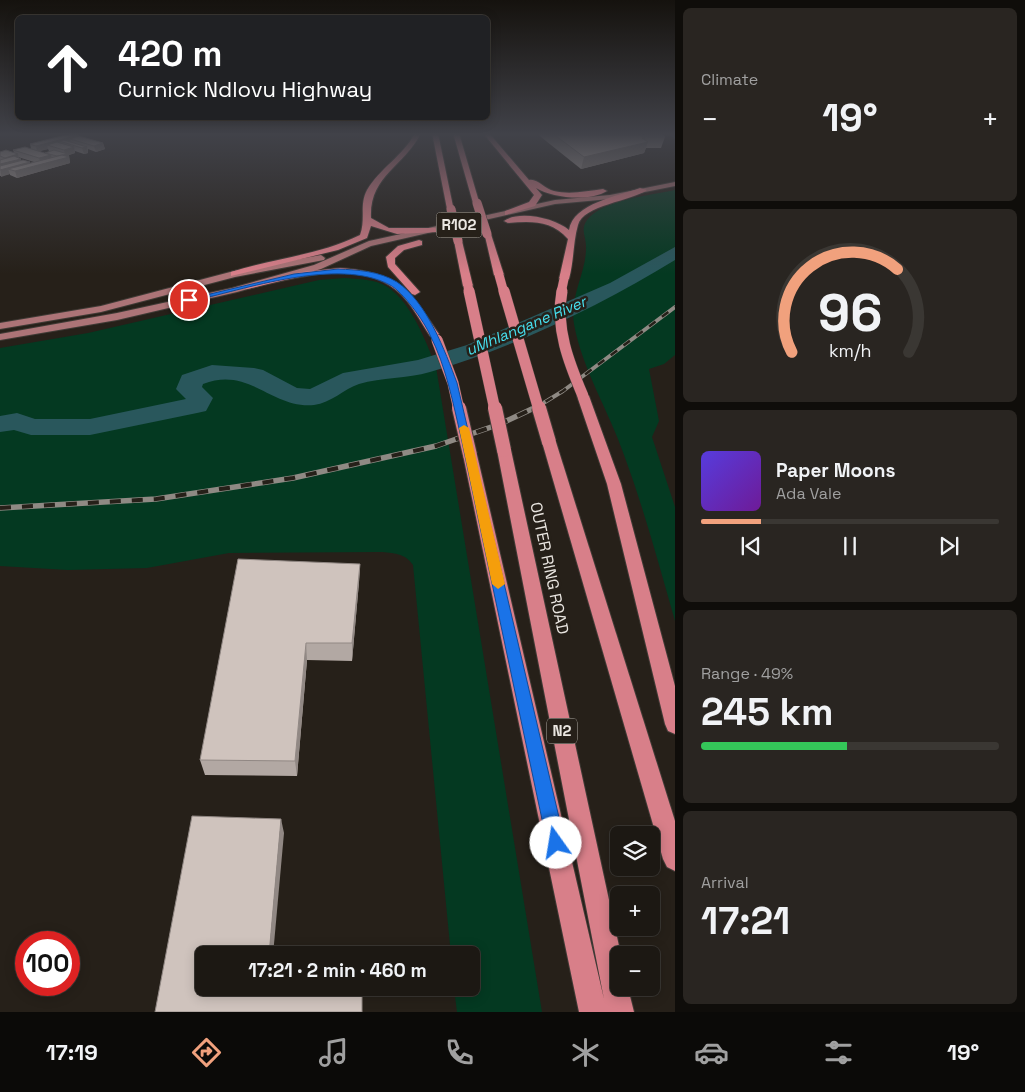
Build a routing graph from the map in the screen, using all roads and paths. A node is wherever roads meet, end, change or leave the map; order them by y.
1 (379, 180) edge
2 (445, 180) edge
3 (470, 180) edge
4 (526, 180) edge
5 (532, 180) edge
6 (655, 180) edge
7 (675, 184) edge
8 (643, 190) junction
9 (603, 191) junction
10 (582, 200) junction
11 (365, 216) junction
12 (508, 217) junction
13 (435, 230) junction
14 (571, 237) junction
15 (419, 243) junction
16 (337, 257) junction
17 (234, 274) junction
18 (247, 286) junction
19 (0, 326) edge
20 (0, 337) edge
21 (436, 337) junction
22 (675, 724) edge
23 (675, 859) edge
24 (593, 1012) edge
25 (620, 1012) edge

1 - 11 highway
2 - 25 highway, OUTER RING ROAD / N2, bridge
3 - 23 highway, OUTER RING ROAD, bridge
4 - 12 highway
5 - 9 highway
6 - 9 main road, R102
7 - 8 main road, R102
8 - 10 main road, R102
8 - 14 highway
9 - 10 main road, R102
10 - 12 main road, R102
11 - 13 highway
11 - 17 highway
12 - 13 main road, R102
12 - 14 highway
12 - 15 main road, R102
13 - 16 main road, R102
14 - 22 highway, bridge
15 - 16 main road, R102
15 - 21 highway
16 - 17 main road, R102
16 - 18 main road, R102
17 - 19 main road, R102
18 - 20 main road, R102
18 - 21 highway
21 - 24 highway, bridge

